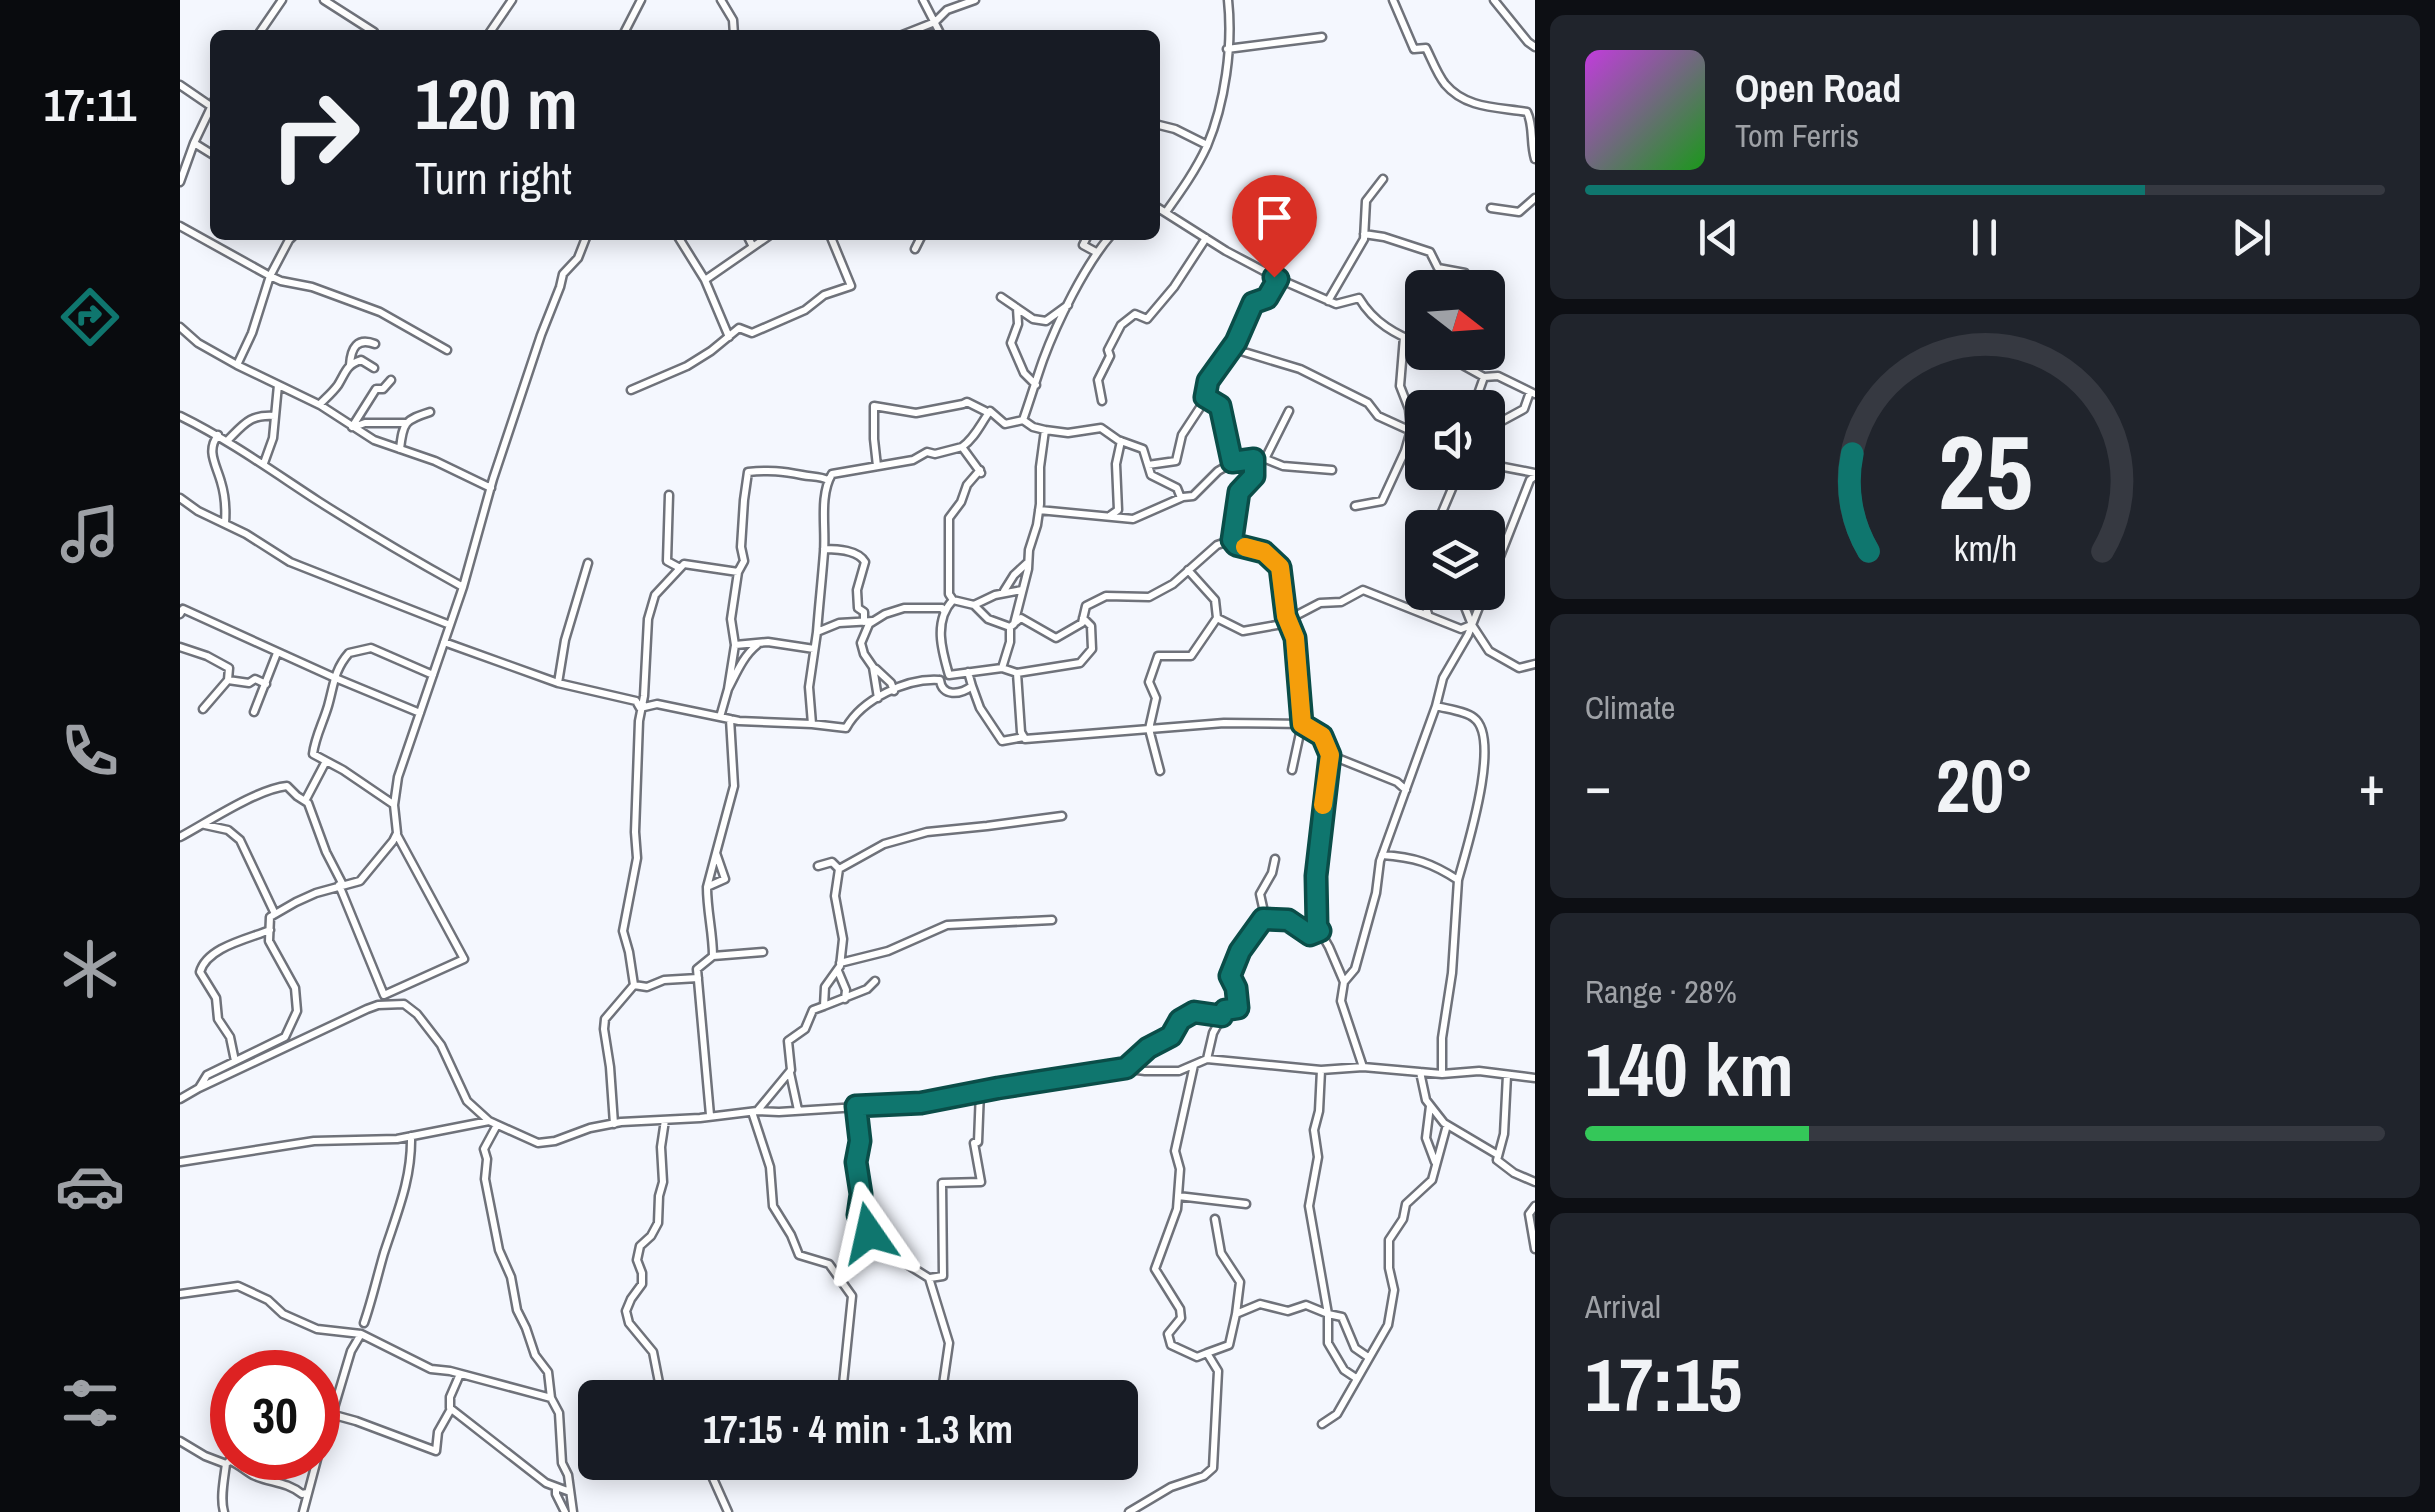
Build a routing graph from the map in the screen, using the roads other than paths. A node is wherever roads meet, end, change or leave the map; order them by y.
1 (324, 0) edge
2 (512, 0) edge
3 (642, 0) edge
4 (721, 0) edge
5 (975, 0) edge
6 (1228, 0) edge
7 (1394, 0) edge
8 (1494, 0) edge
9 (278, 1) edge
10 (924, 2) edge
11 (947, 10) junction
12 (934, 22) junction
13 (261, 30) edge
14 (371, 30) edge
15 (491, 30) edge
16 (629, 30) edge
17 (734, 30) edge
18 (914, 30) edge
19 (938, 30) edge
20 (1322, 37) dead end
21 (1535, 46) edge
22 (1227, 49) junction
23 (180, 86) edge
24 (210, 103) edge
25 (210, 113) edge
26 (1160, 125) edge
27 (194, 143) junction
28 (1207, 145) junction
29 (210, 153) edge
30 (1535, 159) edge
31 (181, 177) edge
32 (1383, 179) dead end
33 (1535, 198) edge
34 (1491, 208) dead end
35 (1160, 209) edge
36 (1166, 212) junction
37 (180, 226) edge
38 (1364, 234) junction
39 (1206, 238) junction
40 (291, 240) edge
41 (585, 240) edge
42 (680, 240) edge
43 (750, 240) edge
44 (761, 240) edge
45 (832, 240) edge
46 (919, 240) edge
47 (1086, 240) edge
48 (1107, 240) edge
49 (752, 245) junction
50 (914, 249) dead end
51 (1096, 252) junction
52 (1449, 270) edge
53 (270, 276) junction
54 (1278, 279) junction
55 (705, 280) junction
56 (1001, 297) dead end
57 (1328, 300) junction
58 (1070, 304) junction
59 (1017, 308) junction
60 (180, 327) edge
61 (730, 337) junction
62 (1404, 338) joint
63 (1236, 342) junction
64 (375, 344) dead end
65 (448, 350) dead end
66 (237, 365) junction
67 (350, 365) junction
68 (374, 368) dead end
69 (1471, 370) edge
70 (1484, 377) junction
71 (391, 380) dead end
72 (1036, 384) junction
73 (278, 385) junction
74 (631, 390) dead end
75 (1479, 390) edge
76 (1533, 393) edge
77 (1205, 397) junction
78 (1405, 399) edge
79 (1102, 401) dead end
80 (320, 405) junction
81 (1289, 411) dead end
82 (430, 412) dead end
83 (989, 412) junction
84 (180, 416) edge
85 (275, 416) junction
86 (1505, 419) edge
87 (1023, 420) junction
88 (407, 422) junction
89 (1405, 427) edge
90 (352, 428) junction
91 (1045, 430) junction
92 (218, 434) junction
93 (228, 441) junction
94 (1121, 441) junction
95 (962, 447) junction
96 (400, 449) junction
97 (1405, 453) edge
98 (1265, 458) junction
99 (1254, 459) junction
100 (1232, 462) junction
101 (264, 464) junction
102 (1148, 465) junction
103 (878, 466) junction
104 (1505, 468) edge
105 (1332, 470) dead end
106 (1535, 475) edge
107 (828, 480) junction
108 (491, 488) junction
109 (670, 496) dead end
110 (180, 498) edge
111 (1181, 498) junction
112 (1355, 506) dead end
113 (1040, 510) junction
114 (1112, 516) junction
115 (224, 523) junction
116 (1232, 540) junction
117 (1505, 542) edge
118 (824, 548) junction
119 (1028, 562) junction
120 (588, 563) dead end
121 (680, 568) junction
122 (1188, 570) junction
123 (738, 572) junction
124 (464, 587) junction
125 (1022, 590) junction
126 (1003, 593) junction
127 (953, 600) junction
128 (974, 605) junction
129 (1427, 610) edge
130 (1466, 610) edge
131 (1478, 610) edge
132 (945, 612) junction
133 (180, 614) edge
134 (1428, 614) junction
135 (1083, 618) junction
136 (1217, 618) junction
137 (1287, 619) junction
138 (868, 622) junction
139 (450, 625) junction
140 (1012, 625) junction
141 (1472, 625) junction
142 (816, 632) junction
143 (444, 642) junction
144 (761, 643) junction
145 (735, 644) junction
146 (180, 647) edge
147 (457, 648) junction
148 (814, 648) junction
149 (278, 653) junction
150 (437, 663) junction
151 (1535, 664) edge
152 (874, 668) junction
153 (1002, 668) junction
154 (968, 672) junction
155 (1018, 673) junction
156 (433, 675) junction
157 (949, 676) junction
158 (333, 677) junction
159 (228, 680) junction
160 (939, 680) junction
161 (266, 684) junction
162 (558, 684) junction
163 (972, 686) junction
164 (728, 689) junction
165 (894, 690) junction
166 (878, 698) junction
167 (1436, 706) junction
168 (640, 708) junction
169 (204, 709) dead end
170 (254, 712) dead end
171 (420, 713) junction
172 (720, 717) junction
173 (730, 719) junction
174 (812, 724) junction
175 (1302, 724) junction
176 (1149, 729) junction
177 (1024, 736) junction
178 (1330, 755) junction
179 (326, 761) junction
180 (1292, 770) dead end
181 (1160, 772) dead end
182 (1406, 790) junction
183 (304, 800) junction
184 (394, 804) junction
185 (1062, 816) dead end
186 (204, 824) junction
187 (396, 834) junction
188 (180, 837) edge
189 (716, 854) junction
190 (1382, 855) junction
191 (1275, 859) dead end
192 (818, 866) dead end
193 (839, 869) junction
194 (1458, 880) junction
195 (341, 885) junction
196 (707, 887) junction
197 (275, 914) junction
198 (1263, 919) junction
199 (1052, 920) dead end
200 (270, 930) junction
201 (1320, 931) junction
202 (762, 952) dead end
203 (713, 956) junction
204 (839, 966) junction
205 (698, 978) junction
206 (875, 980) dead end
207 (1344, 982) junction
208 (634, 985) junction
209 (384, 995) junction
210 (844, 999) junction
211 (388, 1004) junction
212 (824, 1006) junction
213 (1222, 1016) junction
214 (1207, 1059) junction
215 (235, 1061) junction
216 (1194, 1064) junction
217 (1363, 1066) junction
218 (1126, 1068) junction
219 (1322, 1070) junction
220 (790, 1072) junction
221 (1420, 1072) junction
222 (1442, 1074) junction
223 (1507, 1075) junction
224 (1535, 1078) edge
225 (198, 1088) junction
226 (980, 1091) junction
227 (180, 1098) edge
228 (1430, 1105) junction
229 (856, 1106) junction
230 (798, 1110) junction
231 (754, 1111) junction
232 (710, 1115) junction
233 (488, 1120) junction
234 (664, 1120) junction
235 (614, 1124) junction
236 (497, 1125) junction
237 (1447, 1125) junction
238 (411, 1136) junction
239 (1498, 1155) junction
240 (180, 1162) edge
241 (1436, 1166) junction
242 (1535, 1182) edge
243 (1178, 1196) junction
244 (1246, 1204) dead end
245 (1535, 1206) edge
246 (1215, 1219) dead end
247 (1535, 1250) edge
248 (929, 1278) junction
249 (180, 1294) edge
250 (1236, 1314) junction
251 (1328, 1314) junction
252 (364, 1323) dead end
253 (361, 1334) junction
254 (1207, 1354) junction
255 (1368, 1357) junction
256 (460, 1374) junction
257 (1356, 1378) junction
258 (658, 1380) edge
259 (843, 1380) edge
260 (944, 1380) edge
261 (340, 1389) edge
262 (551, 1398) junction
263 (451, 1409) junction
264 (340, 1417) edge
265 (1322, 1424) dead end
266 (180, 1441) edge
267 (210, 1457) edge
268 (226, 1480) edge
269 (271, 1480) edge
270 (311, 1480) edge
271 (714, 1480) edge
272 (556, 1487) junction
273 (308, 1492) junction
274 (570, 1492) junction
275 (224, 1512) edge
276 (303, 1512) edge
277 (565, 1512) edge
278 (573, 1512) edge
279 (728, 1512) edge
280 (1129, 1512) edge

1 - 14 street
2 - 15 street
3 - 16 street
4 - 17 street
5 - 11 street
6 - 22 street
7 - 30 street
8 - 21 street
9 - 13 street
10 - 11 street
10 - 12 street
11 - 12 street
12 - 18 street
12 - 19 street
20 - 22 street
22 - 28 street
23 - 24 street
25 - 27 street
26 - 28 street
27 - 29 street
27 - 31 street
28 - 36 street
32 - 38 street
33 - 34 street
35 - 36 street
36 - 39 street
37 - 53 street
38 - 52 street
38 - 57 street
39 - 54 street
39 - 79 street
40 - 53 street
41 - 108 street
42 - 55 street
43 - 49 street
44 - 49 street
45 - 61 street
46 - 50 street
47 - 51 street
48 - 51 street
49 - 55 street
51 - 58 street
53 - 65 street
53 - 66 street
54 - 57 street
54 - 63 street
55 - 61 street
56 - 59 street
57 - 62 street
58 - 59 street
58 - 72 street
59 - 72 street
60 - 66 street
61 - 74 street
62 - 78 street
63 - 77 street
63 - 89 street
64 - 67 street
66 - 73 street
67 - 68 street
67 - 80 street
69 - 70 street
70 - 75 street
70 - 76 street
71 - 90 street
72 - 87 street
73 - 80 street
73 - 85 street
76 - 86 street
77 - 100 street
77 - 102 street
80 - 90 street
81 - 98 street
82 - 88 street
83 - 87 street
83 - 95 street
83 - 103 street
84 - 92 street
85 - 93 street
85 - 101 street
87 - 91 street
88 - 90 street
88 - 96 street
90 - 96 street
91 - 94 street
91 - 113 street
92 - 93 street
92 - 115 street
93 - 101 street
94 - 102 street
94 - 114 street
95 - 103 street
95 - 127 street
96 - 108 street
97 - 112 street
98 - 99 street
98 - 105 street
99 - 100 street
99 - 116 street
100 - 111 street
101 - 124 street
102 - 111 street
103 - 107 street
104 - 106 street
106 - 117 street
107 - 118 street
107 - 123 street
108 - 124 street
109 - 121 street
110 - 115 street
111 - 114 street
113 - 114 street
113 - 119 street
115 - 139 street
116 - 122 street
116 - 137 street
118 - 138 street
118 - 142 street
119 - 125 street
119 - 126 street
120 - 162 street
121 - 123 street
121 - 168 street
122 - 135 street
122 - 136 street
123 - 145 street
124 - 139 street
125 - 126 street
125 - 140 street
126 - 128 street
127 - 128 street
127 - 132 street
128 - 140 street
129 - 134 street
130 - 141 street
131 - 141 street
132 - 138 street
132 - 157 street
133 - 149 street
134 - 137 street
134 - 141 street
135 - 140 street
135 - 155 street
136 - 137 street
136 - 176 street
137 - 175 street
138 - 142 street
138 - 152 street
139 - 143 street
140 - 153 street
141 - 151 street
141 - 167 street
142 - 148 street
143 - 147 street
143 - 150 street
144 - 145 street
144 - 148 street
144 - 164 street
145 - 164 street
146 - 159 street
147 - 150 street
147 - 162 street
148 - 174 street
149 - 158 street
149 - 161 street
150 - 156 street
152 - 165 street
152 - 166 street
153 - 154 street
153 - 155 street
154 - 157 street
154 - 163 street
155 - 177 street
156 - 158 street
156 - 171 street
157 - 160 street
158 - 171 street
158 - 179 street
159 - 161 street
159 - 169 street
160 - 163 street
160 - 165 street
161 - 170 street
162 - 168 street
163 - 177 street
164 - 172 street
165 - 166 street
166 - 174 street
167 - 182 street
167 - 194 street
168 - 172 street
168 - 208 street
171 - 184 street
172 - 173 street
173 - 174 street
173 - 189 street
175 - 176 street
175 - 178 street
175 - 180 street
176 - 177 street
176 - 181 street
178 - 182 street
178 - 201 street
179 - 183 street
179 - 184 street
182 - 190 street
183 - 186 street
183 - 195 street
184 - 187 street
185 - 193 street
186 - 188 street
186 - 197 street
187 - 195 street
187 - 209 street
189 - 196 street
189 - 196 street
190 - 194 street
190 - 207 street
191 - 198 street
192 - 193 street
193 - 204 street
194 - 222 street
195 - 197 street
195 - 209 street
196 - 203 street
197 - 200 street
198 - 201 street
198 - 213 street
199 - 204 street
200 - 215 street
200 - 215 street
201 - 207 street
202 - 203 street
203 - 205 street
204 - 210 street
204 - 212 street
205 - 208 street
205 - 232 street
206 - 210 street
207 - 217 street
208 - 235 street
209 - 211 street
210 - 212 street
211 - 225 street
211 - 233 street
212 - 220 street
213 - 214 street
213 - 218 street
214 - 216 street
214 - 219 street
215 - 225 street
216 - 218 street
216 - 243 street
217 - 219 street
217 - 221 street
218 - 226 street
219 - 251 street
220 - 230 street
220 - 231 street
221 - 222 street
221 - 228 street
222 - 223 street
223 - 224 street
223 - 239 street
225 - 227 street
226 - 229 street
226 - 248 street
228 - 237 street
228 - 241 street
229 - 230 street
229 - 248 street
230 - 231 street
231 - 232 street
231 - 259 street
232 - 234 street
233 - 236 street
233 - 238 street
234 - 235 street
234 - 258 street
235 - 236 street
236 - 262 street
237 - 239 street
237 - 241 street
238 - 240 street
238 - 252 street
239 - 242 street
241 - 255 street
243 - 244 street
243 - 254 street
245 - 247 street
246 - 250 street
248 - 260 street
249 - 253 street
250 - 251 street
250 - 254 street
251 - 255 street
251 - 257 street
253 - 256 street
253 - 261 street
254 - 280 street
255 - 257 street
256 - 262 street
256 - 263 street
257 - 265 street
262 - 274 street
263 - 264 street
263 - 272 street
266 - 267 street
268 - 275 street
269 - 273 street
270 - 273 street
271 - 279 street
272 - 274 street
272 - 277 street
273 - 276 street
274 - 278 street

